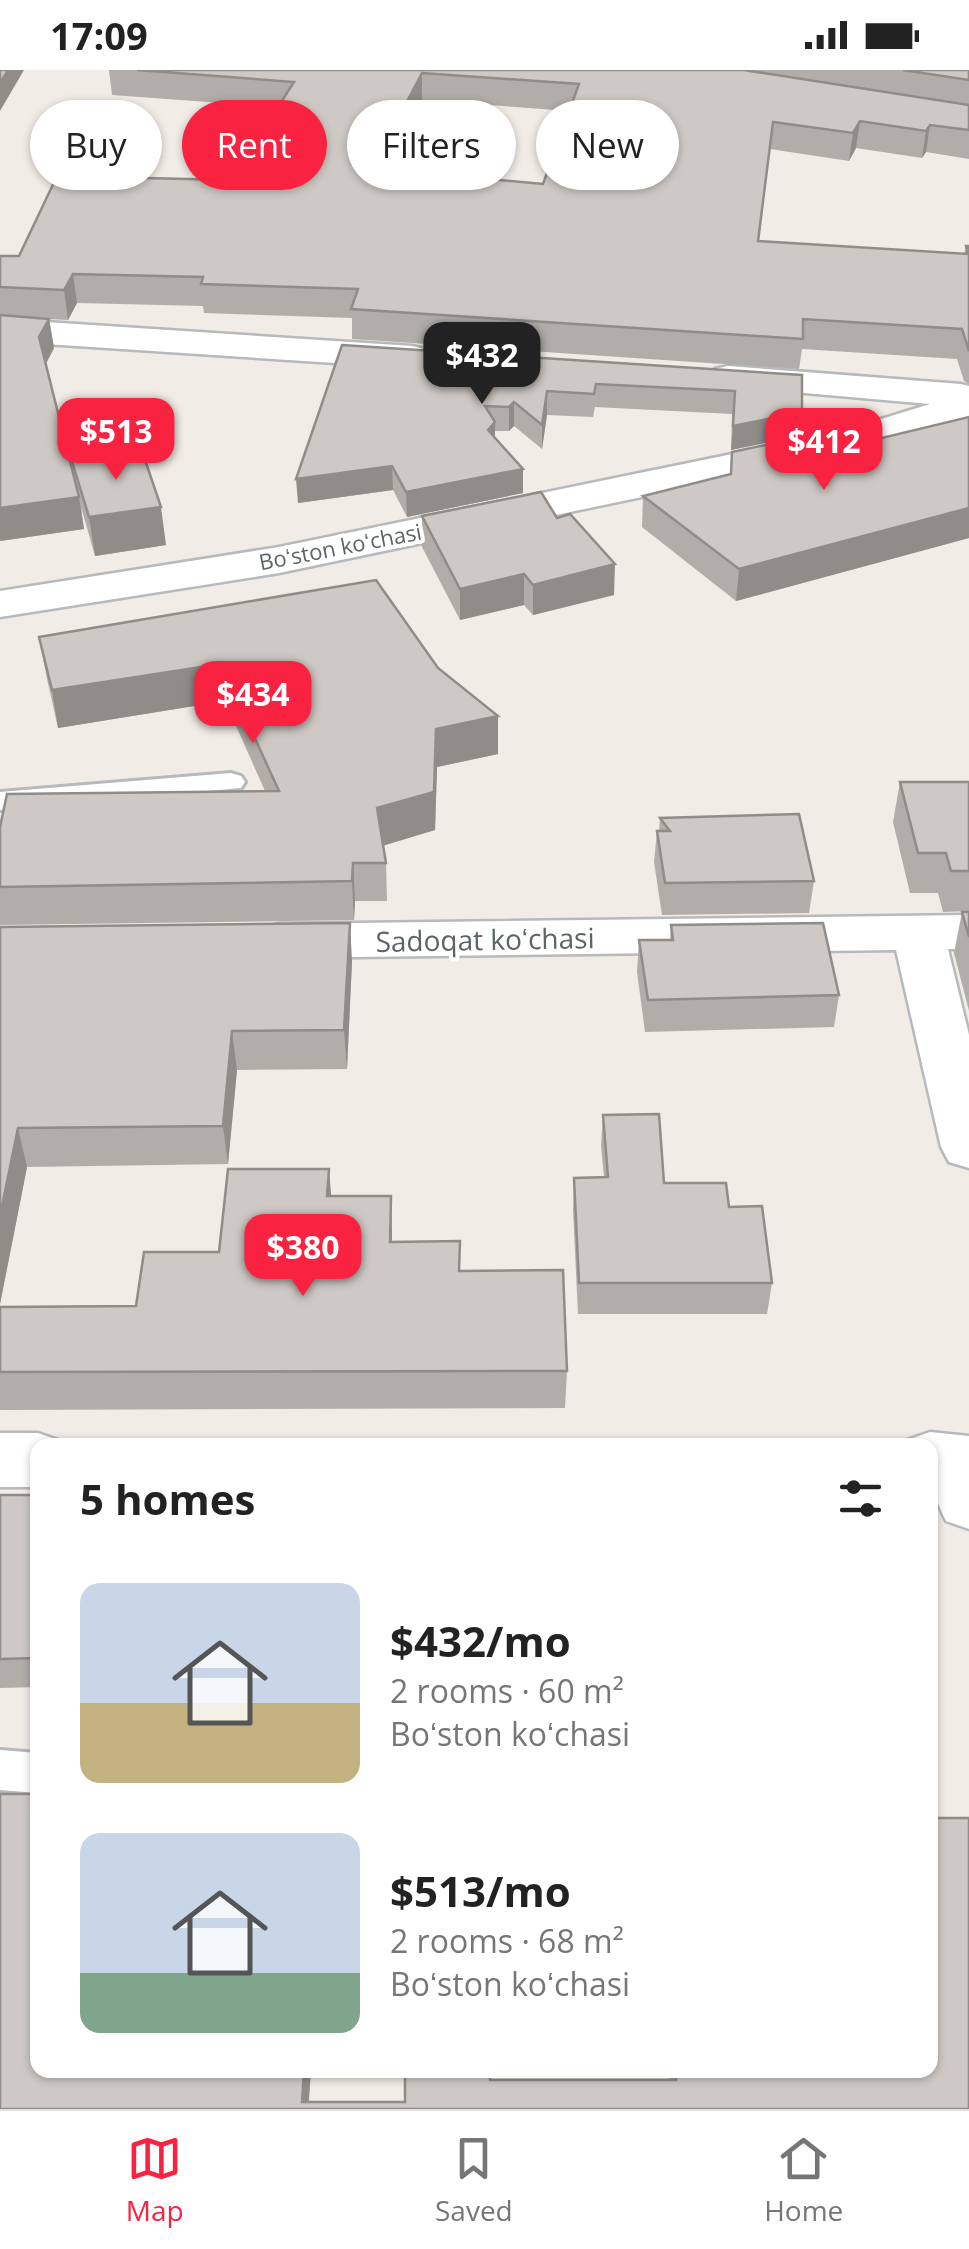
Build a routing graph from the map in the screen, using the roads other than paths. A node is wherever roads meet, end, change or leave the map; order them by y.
1 (0, 330) edge
2 (443, 359) edge
3 (692, 375) edge
4 (969, 395) edge
5 (969, 404) edge
6 (0, 604) edge
7 (231, 782) dead end
8 (0, 801) edge
9 (944, 933) edge
10 (240, 942) edge
11 (969, 1147) edge
12 (0, 1460) edge
13 (30, 1460) edge
14 (0, 1770) edge
15 (30, 1772) edge

1 - 2 street
3 - 4 street
5 - 6 street, Boʻston koʻchasi
7 - 8 lane
9 - 10 street, Sadoqat koʻchasi
9 - 11 street
12 - 13 street
14 - 15 lane

